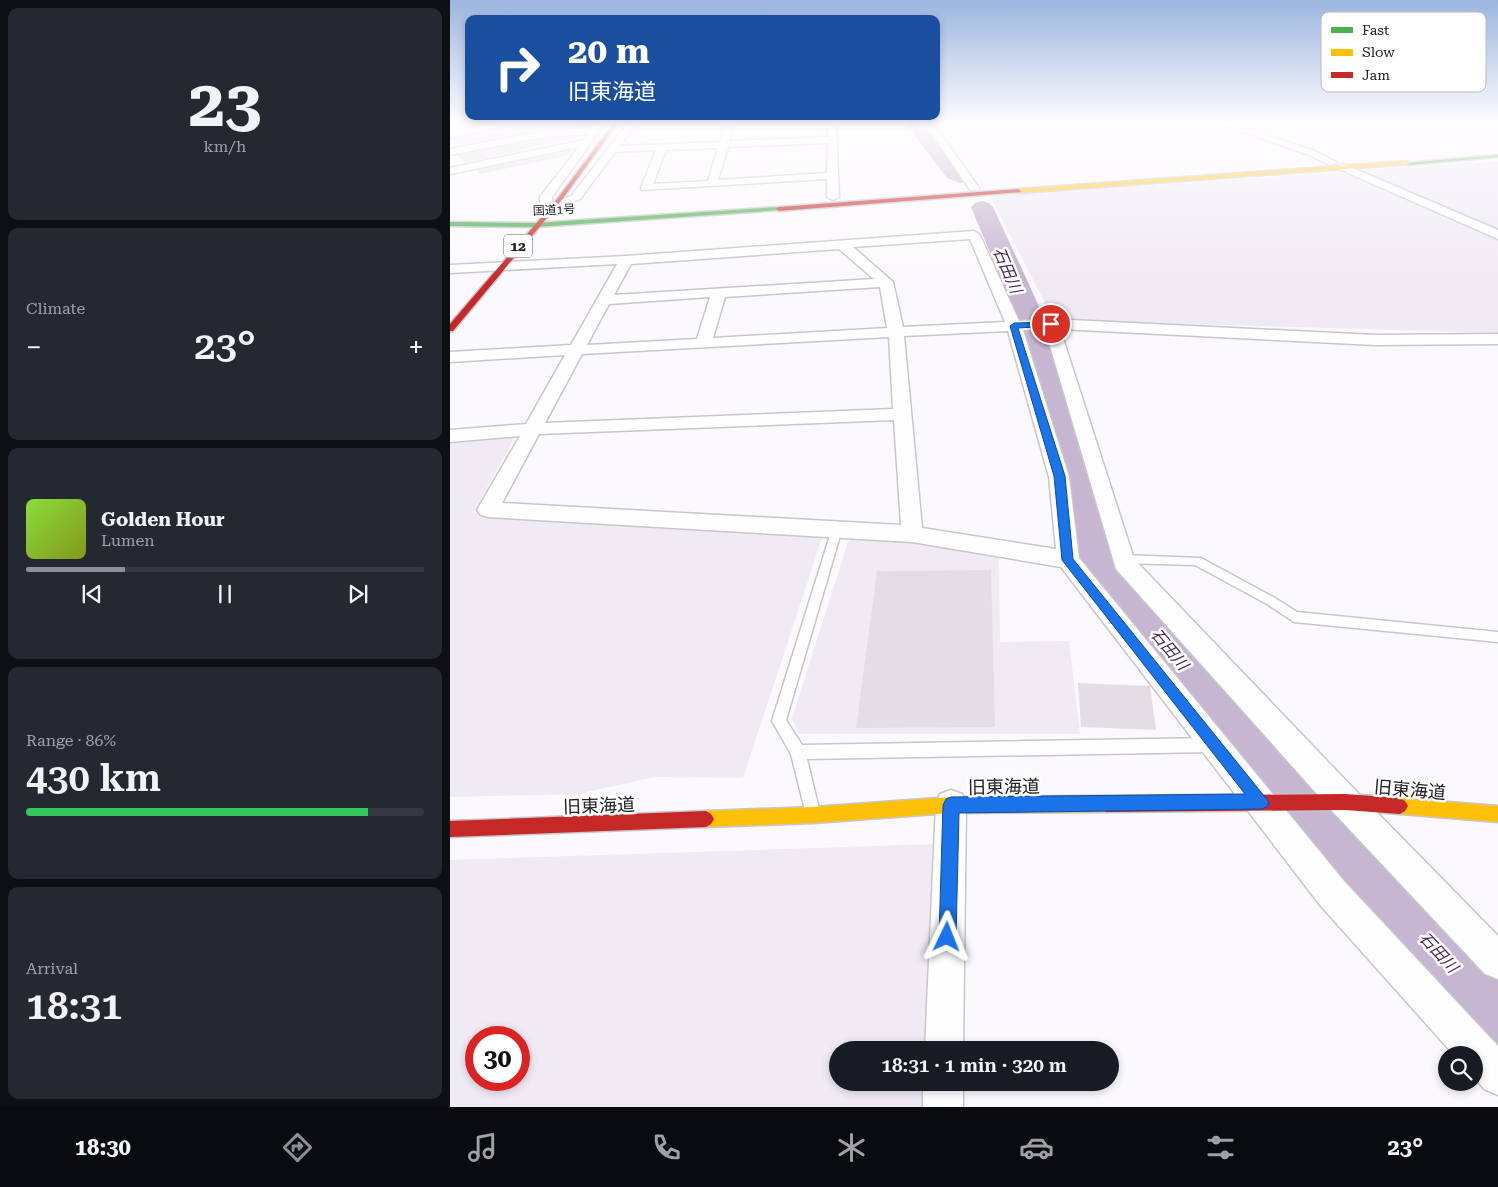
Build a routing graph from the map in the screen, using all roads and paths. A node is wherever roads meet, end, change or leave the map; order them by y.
1 (473, 175) edge
2 (571, 175) edge
3 (592, 175) edge
4 (651, 175) edge
5 (715, 175) edge
6 (768, 175) edge
7 (791, 175) edge
8 (965, 175) edge
9 (1185, 175) edge
10 (1209, 175) edge
11 (1360, 175) edge
12 (831, 176) joint
13 (476, 177) dead end
14 (712, 184) junction
15 (974, 188) junction
16 (833, 197) junction
17 (546, 213) junction
18 (450, 215) edge
19 (450, 224) edge
20 (536, 225) junction
21 (1498, 235) edge
22 (842, 245) junction
23 (626, 260) junction
24 (502, 266) junction
25 (450, 268) edge
26 (886, 282) junction
27 (719, 293) junction
28 (604, 300) junction
29 (1048, 324) junction
30 (1016, 325) junction
31 (450, 329) edge
32 (896, 333) junction
33 (1498, 339) edge
34 (703, 343) junction
35 (576, 349) junction
36 (450, 357) edge
37 (903, 414) junction
38 (533, 429) junction
39 (450, 436) edge
40 (837, 530) junction
41 (912, 534) junction
42 (1123, 558) junction
43 (1068, 560) junction
44 (1498, 637) edge
45 (1215, 745) junction
46 (798, 752) junction
47 (1271, 802) junction
48 (1339, 802) junction
49 (951, 805) junction
50 (1498, 814) edge
51 (813, 815) junction
52 (450, 829) edge
53 (1498, 961) edge
54 (944, 1041) edge
55 (1498, 1075) edge
56 (943, 1091) edge
57 (943, 1107) edge

1 - 13 street
2 - 17 main road, 12
3 - 17 street
4 - 14 street
5 - 14 street
6 - 14 street
7 - 12 street
8 - 15 street
9 - 15 main road, 国道1号
10 - 20 main road, 国道1号
11 - 21 street
12 - 16 street
15 - 16 main road, 国道1号
16 - 17 main road, 国道1号
17 - 18 main road, 国道1号
17 - 20 main road, 12
19 - 20 main road, 国道1号
20 - 24 main road, 12
22 - 23 street
22 - 26 street
22 - 30 street
23 - 24 street
23 - 28 street
24 - 25 street
24 - 31 main road, 12
26 - 27 street
26 - 32 street
27 - 28 street
27 - 34 street
28 - 35 street
29 - 30 street
29 - 33 street
29 - 42 street
30 - 32 street
30 - 43 street
32 - 34 street
32 - 37 street
34 - 35 street
35 - 36 street
35 - 38 street
37 - 38 street
37 - 41 street
38 - 39 street
38 - 40 street
40 - 41 street
40 - 46 lane
41 - 43 street
42 - 44 lane
42 - 48 street
43 - 45 street
45 - 46 lane
45 - 47 street
46 - 51 lane
47 - 48 main road, 旧東海道
47 - 49 main road, 旧東海道
47 - 55 street
48 - 50 main road, 旧東海道
48 - 53 street
49 - 51 main road, 旧東海道
49 - 54 street
51 - 52 main road, 旧東海道
56 - 57 street

